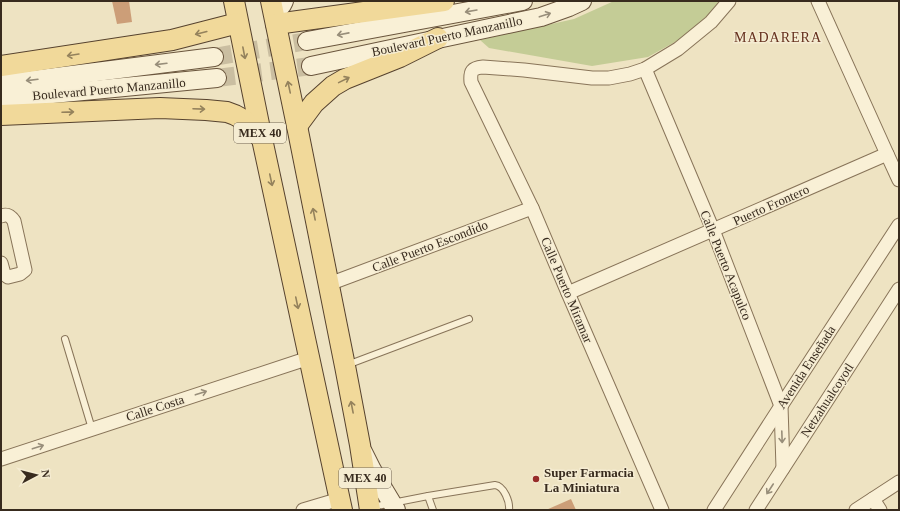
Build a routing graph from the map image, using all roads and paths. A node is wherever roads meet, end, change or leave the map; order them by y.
1 (444, 1) edge
2 (523, 1) edge
3 (582, 1) edge
4 (729, 1) edge
5 (818, 1) edge
6 (405, 4) edge
7 (233, 9) edge
8 (276, 10) edge
9 (438, 38) junction
10 (307, 41) tunnel mouth
11 (214, 58) tunnel mouth
12 (1, 66) edge
13 (311, 66) tunnel mouth
14 (645, 69) junction
15 (217, 78) tunnel mouth
16 (1, 84) edge
17 (1, 99) edge
18 (1, 115) edge
19 (297, 126) junction
20 (262, 140) junction
21 (886, 154) junction
22 (899, 180) edge
23 (532, 208) junction
24 (1, 216) edge
25 (899, 225) edge
26 (713, 230) junction
27 (1, 263) edge
28 (328, 284) junction
29 (899, 290) edge
30 (568, 293) junction
31 (469, 319) dead end
32 (65, 339) dead end
33 (309, 358) junction
34 (344, 366) junction
35 (781, 406) junction
36 (92, 429) junction
37 (360, 445) junction
38 (1, 459) edge
39 (783, 468) junction
40 (899, 482) edge
41 (428, 496) junction
42 (876, 504) edge
43 (341, 505) edge
44 (394, 506) edge
45 (370, 509) edge
46 (303, 510) edge
47 (433, 510) edge
48 (509, 510) edge
49 (662, 510) edge
50 (714, 510) edge
51 (756, 510) edge
52 (856, 510) edge

1 - 6 main road
2 -> 10 street, Boulevard Puerto Manzanillo
9 -> 3 street, Boulevard Puerto Manzanillo
4 - 14 street
5 - 21 street
6 - 8 main road
7 -> 12 main road
7 -> 20 main road, MEX 40
19 -> 8 main road, MEX 40
9 - 13 street, Boulevard Puerto Manzanillo
19 -> 9 main road
11 -> 16 street, Boulevard Puerto Manzanillo
14 - 23 street, Calle Puerto Miramar
14 - 26 street, Calle Puerto Acapulco
15 - 17 street, Boulevard Puerto Manzanillo
18 -> 20 main road
28 -> 19 main road, MEX 40
20 -> 33 main road, MEX 40
21 - 22 street
21 - 26 street, Puerto Frontero
23 - 28 street, Calle Puerto Escondido
23 - 30 street, Calle Puerto Miramar
24 - 27 street
25 - 35 street, Avenida Enseñada
26 - 30 street, Puerto Frontero
26 - 35 street, Calle Puerto Acapulco
28 - 34 main road, MEX 40
29 - 39 street, Netzahualcoyotl
30 - 49 street, Calle Puerto Miramar
31 - 34 lane
32 - 36 lane
36 -> 33 street, Calle Costa
33 - 43 main road, MEX 40
37 -> 34 main road, MEX 40
35 -> 39 street, Calle Puerto Acapulco
35 - 50 street, Avenida Enseñada
38 -> 36 street, Calle Costa
37 - 44 street
37 - 45 main road, MEX 40
39 -> 51 street, Netzahualcoyotl
40 - 42 street
41 - 44 lane
41 - 47 lane
41 - 48 lane
42 - 52 street
43 - 46 street
44 - 45 lane

